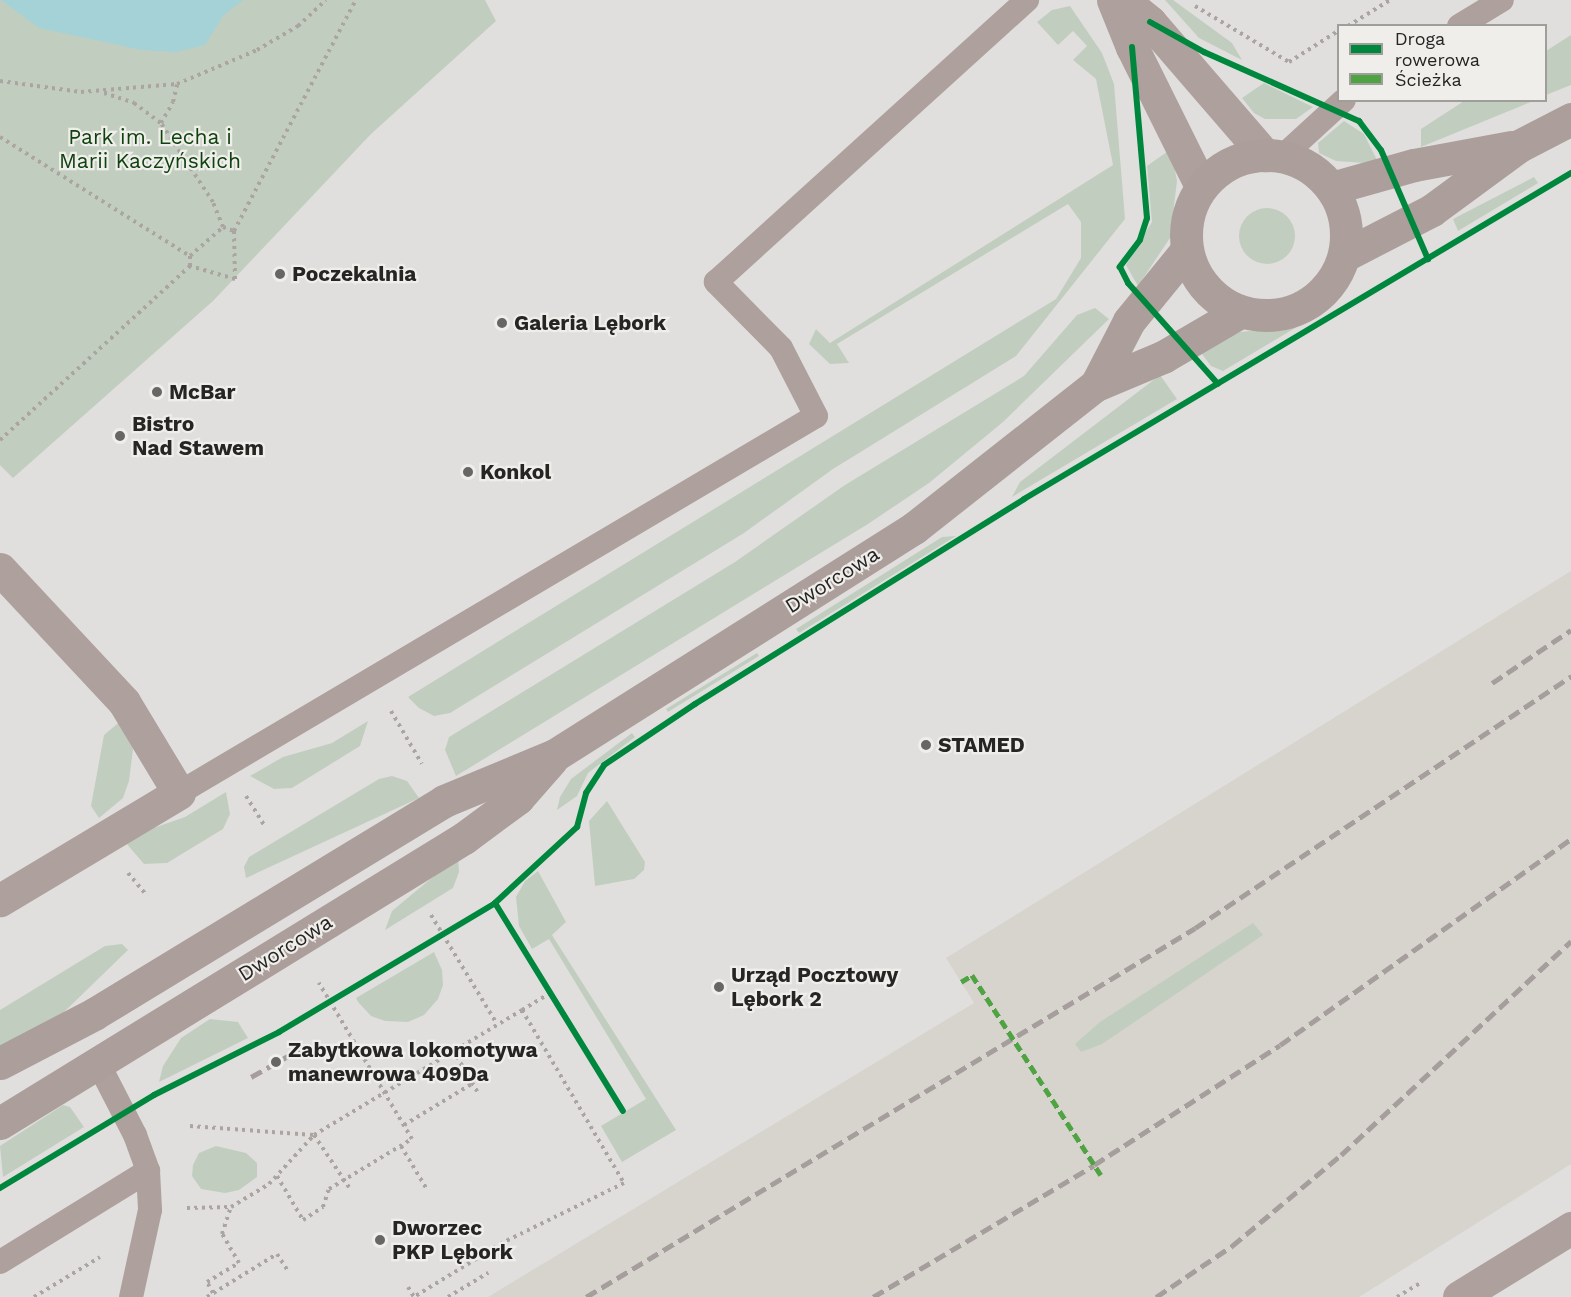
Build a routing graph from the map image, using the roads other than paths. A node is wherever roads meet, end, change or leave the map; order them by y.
1 (1027, 0) edge
2 (1113, 0) edge
3 (1123, 0) edge
4 (1502, 0) edge
5 (1462, 24) edge
6 (1341, 102) edge
7 (1571, 119) edge
8 (1519, 146) junction
9 (1274, 155) junction
10 (1201, 186) junction
11 (1332, 188) junction
12 (1186, 251) junction
13 (1346, 255) junction
14 (1240, 312) junction
15 (1096, 385) junction
16 (0, 568) edge
17 (555, 755) junction
18 (179, 793) junction
19 (0, 900) edge
20 (0, 1063) edge
21 (98, 1063) junction
22 (0, 1123) edge
23 (148, 1171) junction
24 (1571, 1228) edge
25 (0, 1262) edge
26 (131, 1297) edge
27 (1459, 1297) edge

1 - 18 lane
2 - 10 street
3 - 9 street
4 - 5 lane
6 - 9 lane
7 - 8 street
8 - 11 street
8 - 13 street
9 - 10 street
9 - 11 street
10 - 12 street
11 - 13 street
12 - 14 street
12 - 15 street, Dworcowa
13 - 14 street
14 - 15 street, Dworcowa
15 - 17 street, Dworcowa
16 - 18 street
17 - 20 street, Dworcowa
17 - 21 street, Dworcowa
18 - 19 street
21 - 22 street, Dworcowa
21 - 23 lane
23 - 25 lane
23 - 26 lane
24 - 27 street

